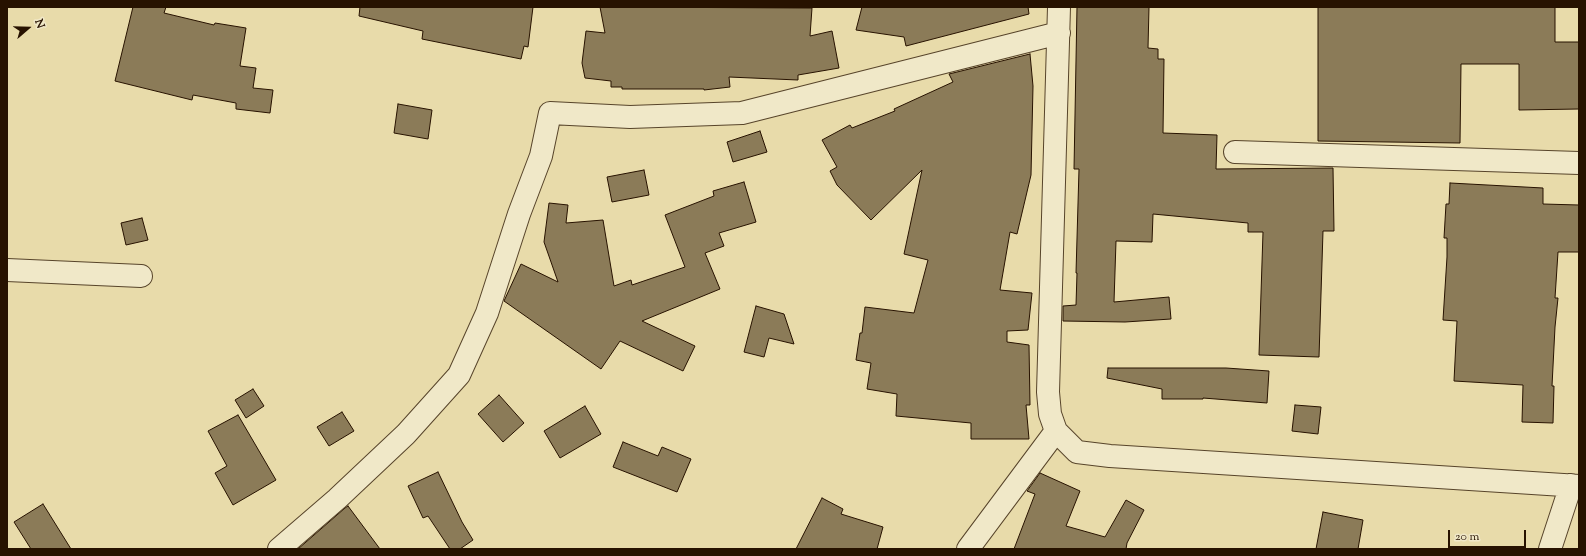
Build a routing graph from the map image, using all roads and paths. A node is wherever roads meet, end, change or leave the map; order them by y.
1 (1059, 7) edge
2 (1059, 33) junction
3 (1235, 152) dead end
4 (1579, 163) edge
5 (7, 270) edge
6 (141, 276) dead end
7 (1056, 431) junction
8 (1575, 486) edge
9 (279, 549) edge
10 (968, 549) edge
11 (1550, 549) edge

1 - 2 street
2 - 7 street
2 - 9 street
3 - 4 street
5 - 6 street
7 - 8 street
7 - 10 street
8 - 11 street

